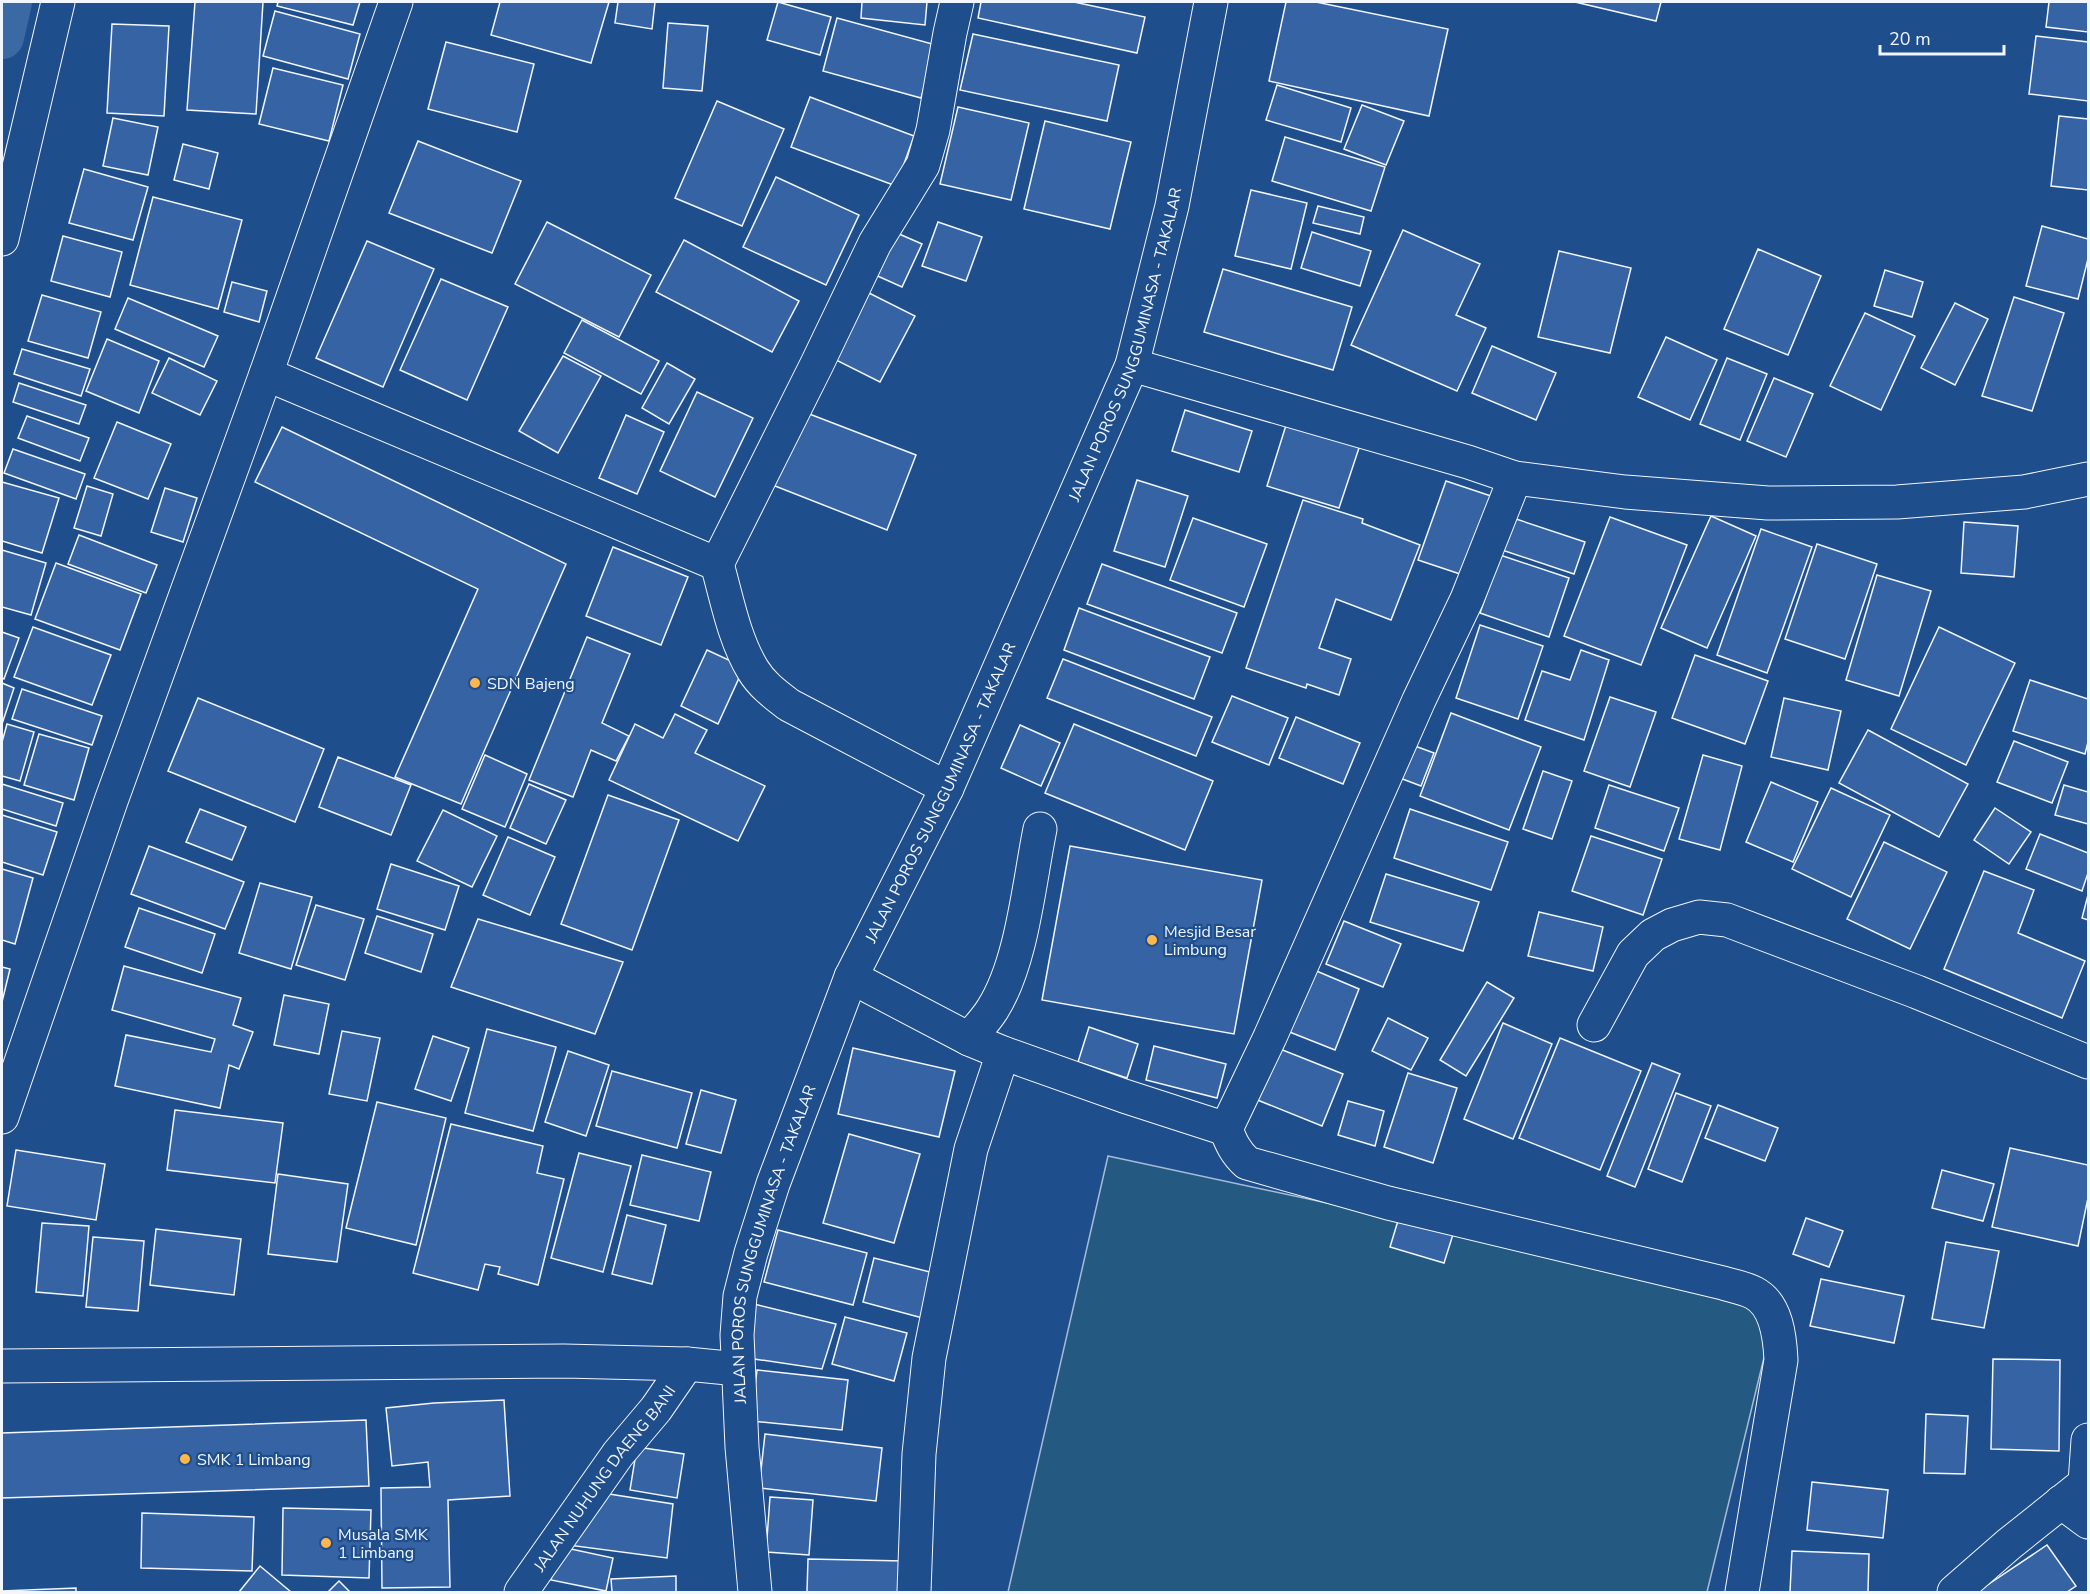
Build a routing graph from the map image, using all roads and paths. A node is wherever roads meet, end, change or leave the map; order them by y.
1 (58, 2) edge
2 (396, 2) edge
3 (957, 2) edge
4 (1210, 2) edge
5 (2, 239) edge
6 (1132, 365) junction
7 (266, 374) junction
8 (1515, 477) junction
9 (2088, 479) edge
10 (717, 564) junction
11 (947, 788) junction
12 (1040, 828) dead end
13 (850, 977) junction
14 (1593, 1025) dead end
15 (969, 1039) junction
16 (1003, 1053) junction
17 (2088, 1062) edge
18 (2, 1117) edge
19 (1226, 1129) junction
20 (687, 1365) junction
21 (2, 1366) edge
22 (738, 1369) junction
23 (2088, 1440) edge
24 (2078, 1489) edge
25 (2088, 1522) edge
26 (1967, 1588) edge
27 (521, 1593) edge
28 (755, 1593) edge
29 (914, 1593) edge
30 (1742, 1593) edge

1 - 5 main road
2 - 7 main road
3 - 10 main road
4 - 6 main road, JALAN POROS SUNGGUMINASA - TAKALAR
6 - 8 main road
6 - 11 main road, JALAN POROS SUNGGUMINASA - TAKALAR
7 - 10 main road
7 - 18 main road
8 - 9 main road
8 - 19 main road
10 - 11 main road
11 - 13 main road, JALAN POROS SUNGGUMINASA - TAKALAR
12 - 15 main road
13 - 15 main road
13 - 22 main road, JALAN POROS SUNGGUMINASA - TAKALAR
14 - 17 main road
15 - 16 main road
16 - 19 main road
16 - 29 main road
19 - 30 main road
20 - 21 main road
20 - 22 main road
20 - 27 main road, JALAN NUHUNG DAENG BANI
22 - 28 main road, JALAN POROS SUNGGUMINASA - TAKALAR
23 - 24 main road
24 - 25 main road
24 - 26 main road

